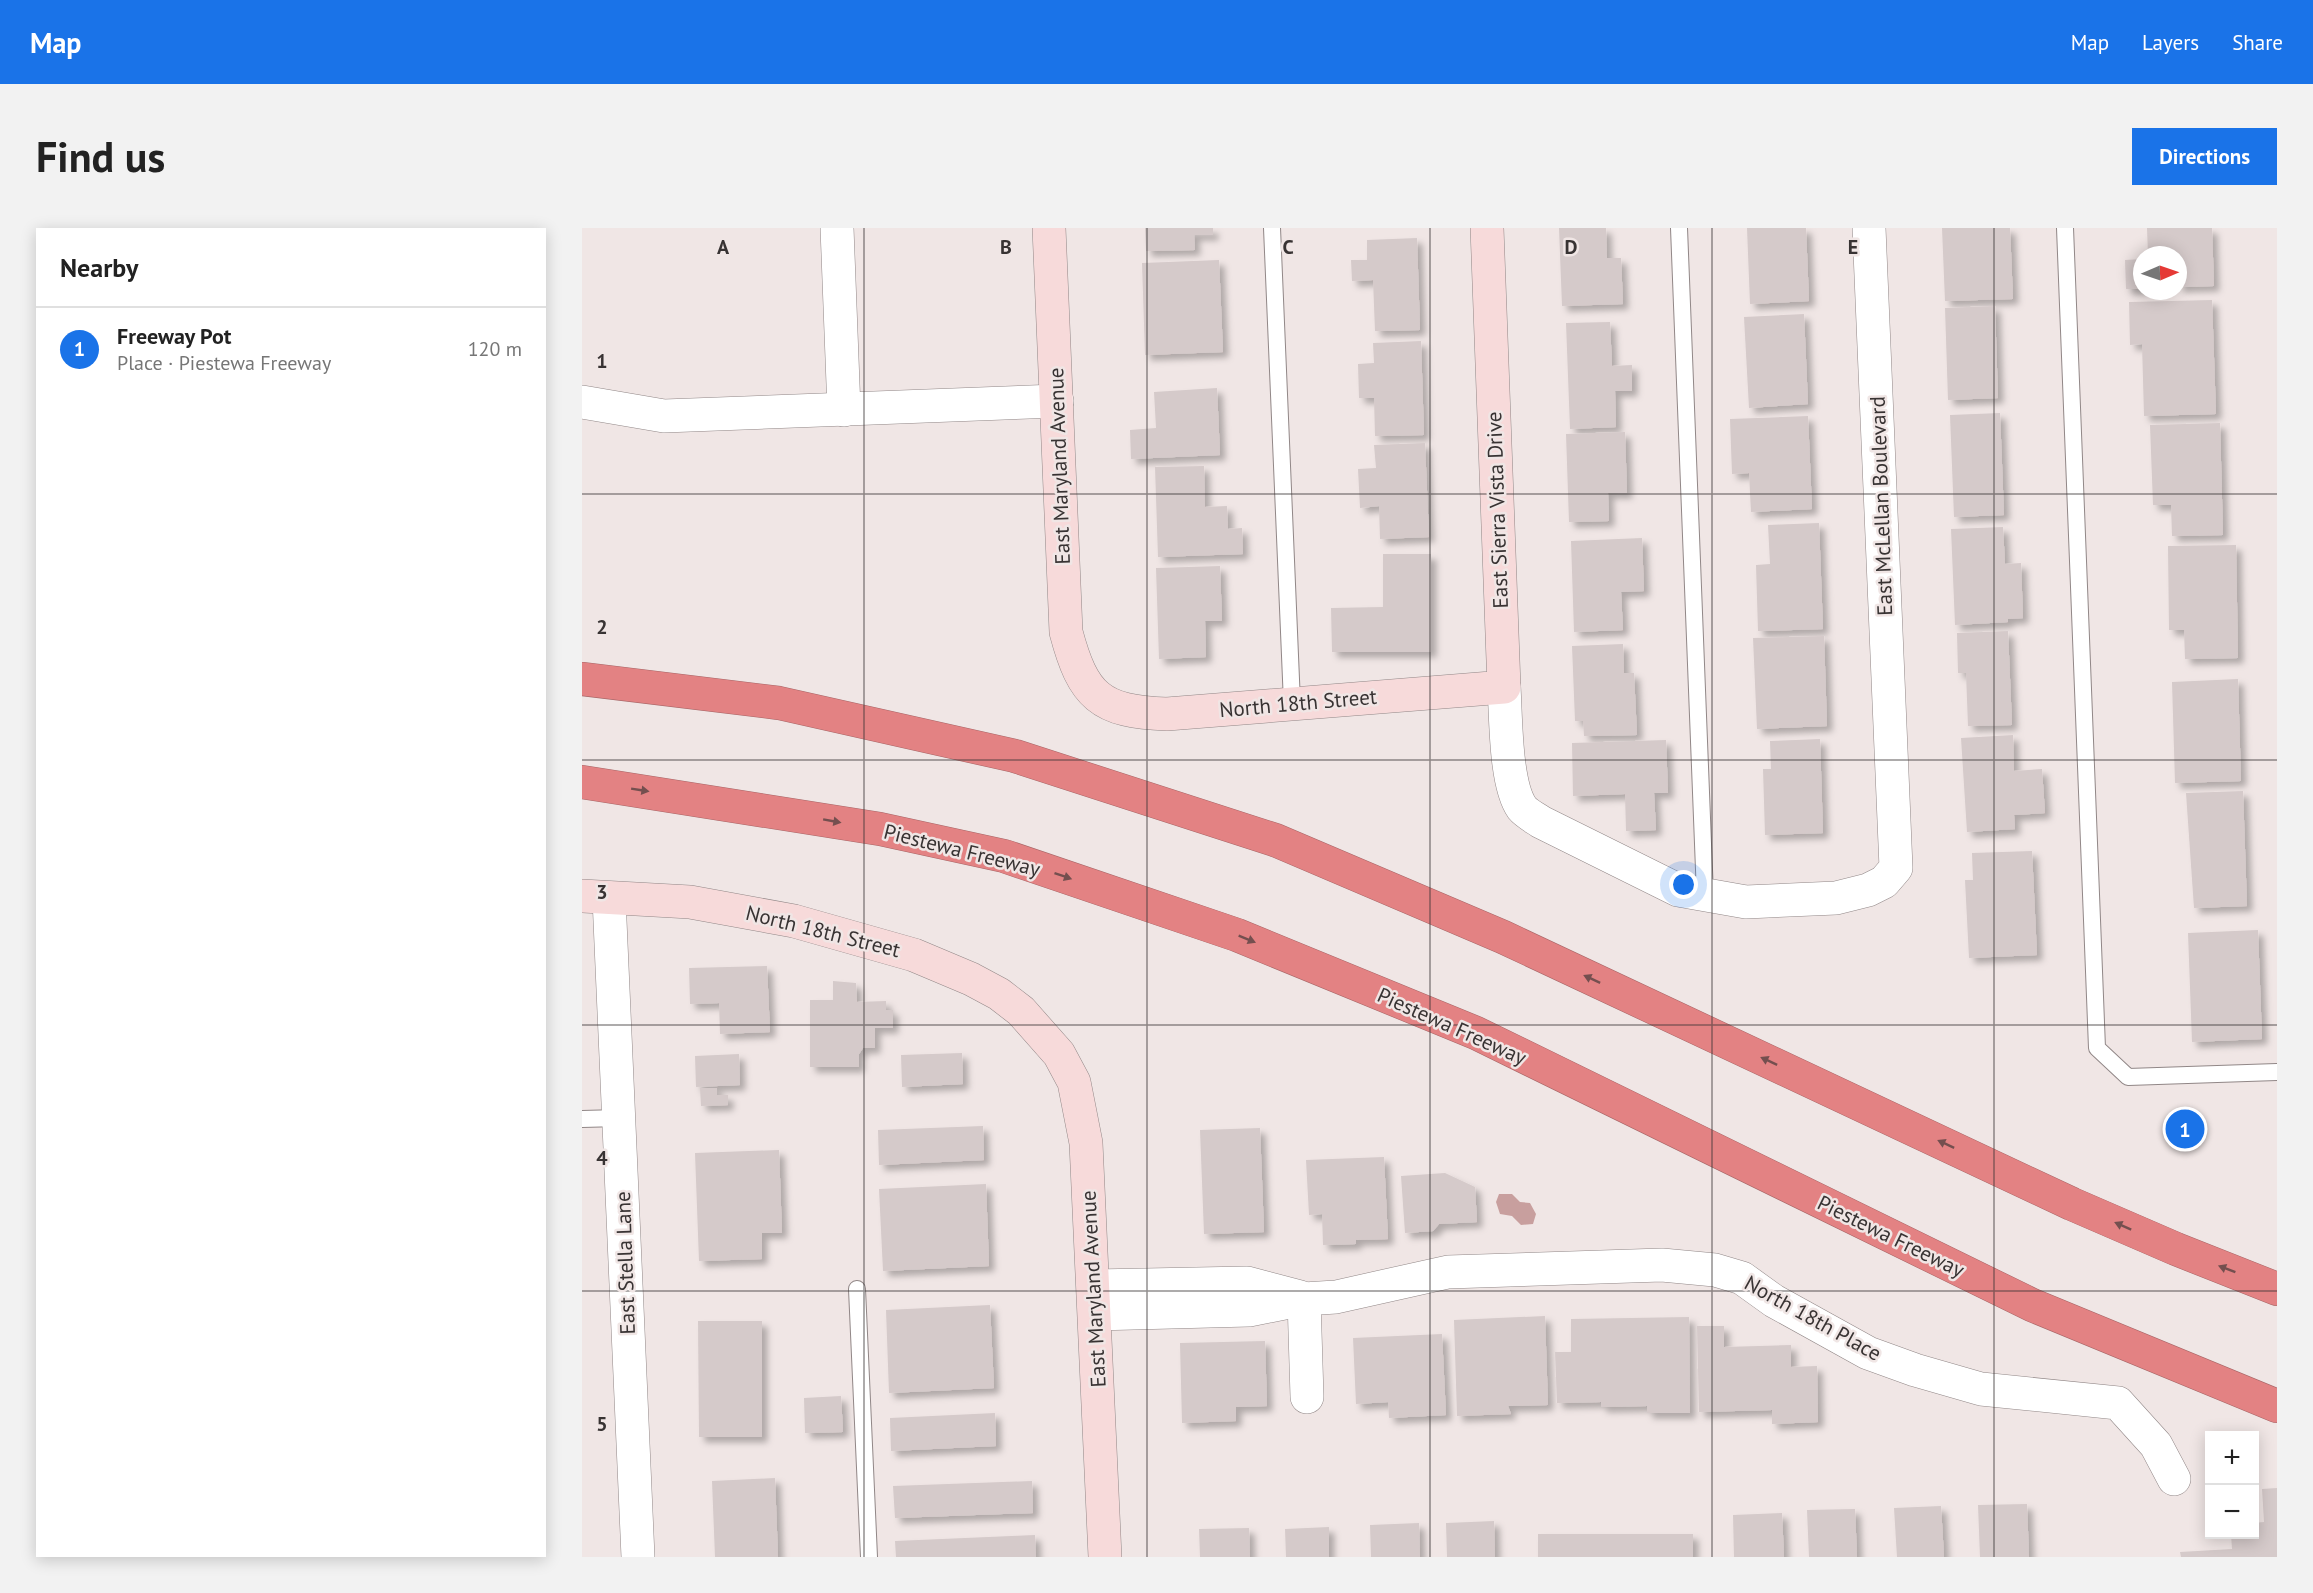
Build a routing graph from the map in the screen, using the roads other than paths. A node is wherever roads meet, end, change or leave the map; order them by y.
1 (837, 228) edge
2 (1049, 228) edge
3 (1272, 228) edge
4 (1487, 228) edge
5 (1679, 228) edge
6 (1869, 228) edge
7 (2065, 228) edge
8 (1057, 401) junction
9 (582, 402) edge
10 (844, 410) junction
11 (582, 679) edge
12 (1504, 687) junction
13 (1095, 697) joint
14 (1292, 703) junction
15 (582, 782) edge
16 (1705, 895) junction
17 (596, 897) edge
18 (1041, 1032) joint
19 (2277, 1072) edge
20 (619, 1118) junction
21 (582, 1119) edge
22 (857, 1289) dead end
23 (2277, 1289) edge
24 (1304, 1299) junction
25 (1094, 1300) junction
26 (1307, 1397) dead end
27 (2277, 1406) edge
28 (2174, 1479) dead end
29 (638, 1557) edge
30 (869, 1557) edge
31 (1105, 1557) edge

1 - 10 street
2 - 8 street, East Maryland Avenue
3 - 14 lane
4 - 12 street, East Sierra Vista Drive
5 - 16 lane
6 - 16 street, East McLellan Boulevard
7 - 19 lane
8 - 10 street
8 - 13 street, East Maryland Avenue
9 - 10 street
23 -> 11 highway
12 - 14 street, North 18th Street
12 - 16 street, East Sierra Vista Drive
13 - 14 street, North 18th Street
15 -> 27 highway, Piestewa Freeway
17 - 18 street, North 18th Street
17 - 20 street, East Stella Lane
18 - 25 street, East Maryland Avenue
20 - 21 lane
20 - 29 street, East Stella Lane
22 - 30 lane
24 - 25 street, North 18th Place
24 - 26 street
24 - 28 street, North 18th Place
25 - 31 street, East Maryland Avenue

